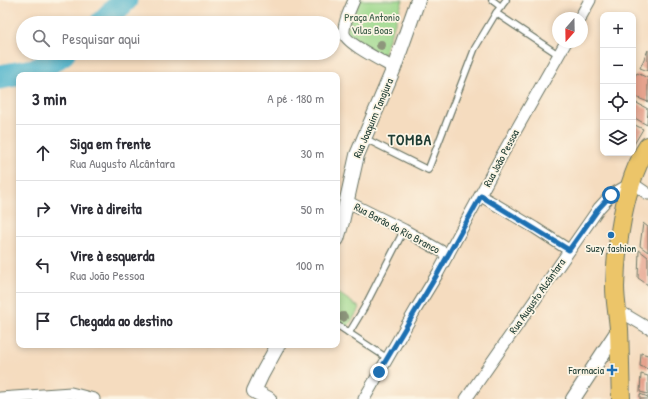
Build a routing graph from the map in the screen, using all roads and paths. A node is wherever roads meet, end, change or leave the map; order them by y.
1 (354, 0) edge
2 (418, 0) edge
3 (492, 0) edge
4 (506, 0) edge
5 (590, 0) edge
6 (501, 7) junction
7 (583, 12) edge
8 (496, 13) junction
9 (563, 48) edge
10 (559, 55) junction
11 (394, 68) junction
12 (363, 138) junction
13 (648, 146) edge
14 (632, 183) junction
15 (648, 194) edge
16 (481, 196) junction
17 (346, 201) junction
18 (340, 226) edge
19 (404, 230) junction
20 (569, 250) junction
21 (448, 255) junction
22 (616, 309) junction
23 (340, 327) edge
24 (648, 328) edge
25 (619, 329) junction
26 (349, 333) junction
27 (276, 348) edge
28 (387, 358) junction
29 (252, 395) edge
30 (0, 398) edge
31 (30, 398) edge
32 (94, 399) edge
33 (269, 399) edge
34 (364, 399) edge
35 (466, 399) edge
36 (573, 399) edge
37 (621, 399) edge

1 - 11 street
2 - 11 street, Rua Joaquim Tanajura
3 - 6 lane
4 - 6 lane
5 - 7 street
6 - 8 lane
8 - 10 lane
8 - 12 lane
9 - 10 street, Rua João Pessoa
10 - 16 street, Rua João Pessoa
11 - 12 street, Rua Joaquim Tanajura
12 - 17 street, Rua Joaquim Tanajura
13 - 14 main road
14 - 15 street
14 - 20 street, Rua Augusto Alcântara
14 - 22 main road
16 - 20 street
16 - 21 street, Rua João Pessoa
17 - 18 street, Rua Joaquim Tanajura
17 - 19 street, Rua Barão do Rio Branco
19 - 21 street, Rua Barão do Rio Branco
19 - 26 lane
20 - 35 street, Rua Augusto Alcântara
21 - 28 street, Rua João Pessoa
22 - 24 street
22 - 25 main road
23 - 26 lane
25 - 36 street
25 - 37 main road
26 - 28 lane
27 - 29 street
28 - 34 street, Rua João Pessoa
29 - 33 street
30 - 31 street
31 - 32 street

